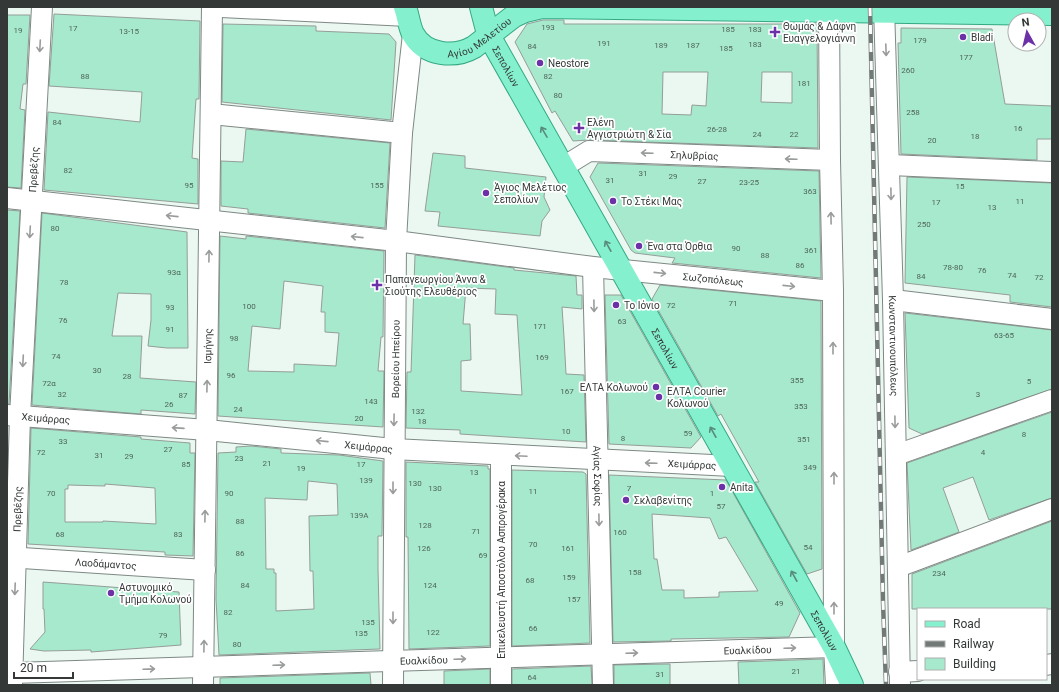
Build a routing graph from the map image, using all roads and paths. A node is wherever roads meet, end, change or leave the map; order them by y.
1 (42, 7) edge
2 (212, 7) edge
3 (221, 7) edge
4 (481, 7) edge
5 (829, 9) edge
6 (884, 9) edge
7 (1052, 14) edge
8 (409, 19) edge
9 (488, 34) junction
10 (211, 114) junction
11 (402, 133) junction
12 (830, 160) junction
13 (890, 165) junction
14 (563, 167) junction
15 (1052, 172) edge
16 (7, 198) edge
17 (31, 201) junction
18 (209, 220) junction
19 (396, 241) junction
20 (593, 268) junction
21 (621, 269) junction
22 (833, 291) junction
23 (894, 300) junction
24 (1052, 319) edge
25 (16, 332) edge
26 (1052, 400) edge
27 (14, 415) edge
28 (207, 430) junction
29 (394, 449) junction
30 (501, 455) junction
31 (896, 455) junction
32 (598, 460) junction
33 (732, 466) junction
34 (1052, 509) edge
35 (12, 557) edge
36 (898, 567) junction
37 (205, 570) junction
38 (834, 647) junction
39 (602, 654) junction
40 (501, 658) junction
41 (393, 661) junction
42 (203, 676) edge
43 (906, 676) edge
44 (12, 679) edge
45 (393, 685) edge
46 (501, 685) edge
47 (603, 685) edge
48 (836, 685) edge
49 (852, 685) edge

1 -> 17 street, Πρεβέζης
2 - 10 street, Ισμήνης
3 - 8 street
4 - 9 main road, Σεπολίων
5 - 6 main road, Αγίου Μελετίου
5 - 9 main road, Αγίου Μελετίου
5 - 12 street
6 - 7 main road, Αγίου Μελετίου
6 -> 13 street, Κωνσταντινουπόλεως
8 - 9 main road, Αγίου Μελετίου
8 - 11 street, Βορείου Ηπείρου
14 -> 9 main road, Σεπολίων
10 - 11 street
10 - 18 street, Ισμήνης
11 - 19 street, Βορείου Ηπείρου
12 -> 14 street, Σηλυβρίας
22 -> 12 street
13 - 15 street
13 -> 23 street, Κωνσταντινουπόλεως
21 -> 14 main road, Σεπολίων
16 - 17 street, Σωζοπόλεως
18 -> 17 street, Σωζοπόλεως
17 -> 25 street, Πρεβέζης
19 -> 18 street, Σωζοπόλεως
28 -> 18 street, Ισμήνης
19 - 20 street, Σωζοπόλεως
19 -> 29 street, Βορείου Ηπείρου
20 - 21 street, Σωζοπόλεως
20 -> 32 street, Αγίας Σοφίας
21 -> 22 street, Σωζοπόλεως
33 -> 21 main road, Σεπολίων
38 -> 22 street
23 - 24 street
23 -> 31 street, Κωνσταντινουπόλεως
25 -> 27 street, Πρεβέζης
26 - 31 street
28 -> 27 street, Χειμάρρας
27 - 35 street, Πρεβέζης
29 -> 28 street, Χειμάρρας
37 -> 28 street, Ισμήνης
29 - 30 street, Χειμάρρας
29 -> 41 street, Βορείου Ηπείρου
32 -> 30 street, Χειμάρρας
30 - 40 street, Επικελευστή Αποστόλου Ασπρογέρακα
31 - 36 street, Κωνσταντινουπόλεως
33 -> 32 street, Χειμάρρας
32 -> 39 street, Αγίας Σοφίας
38 -> 33 main road, Σεπολίων
34 - 36 street
35 - 37 street, Λαοδάμαντος
35 -> 44 street, Πρεβέζης
36 - 43 street, Κωνσταντινουπόλεως
42 -> 37 street, Ισμήνης
39 -> 38 street, Ευαλκίδου
38 - 48 street
38 - 49 main road, Σεπολίων
39 - 40 street, Ευαλκίδου
39 - 47 street, Αγίας Σοφίας
41 -> 40 street, Ευαλκίδου
40 - 46 street, Επικελευστή Αποστόλου Ασπρογέρακα
42 -> 41 street, Ευαλκίδου
41 - 45 street, Βορείου Ηπείρου
44 -> 42 street, Ευαλκίδου

